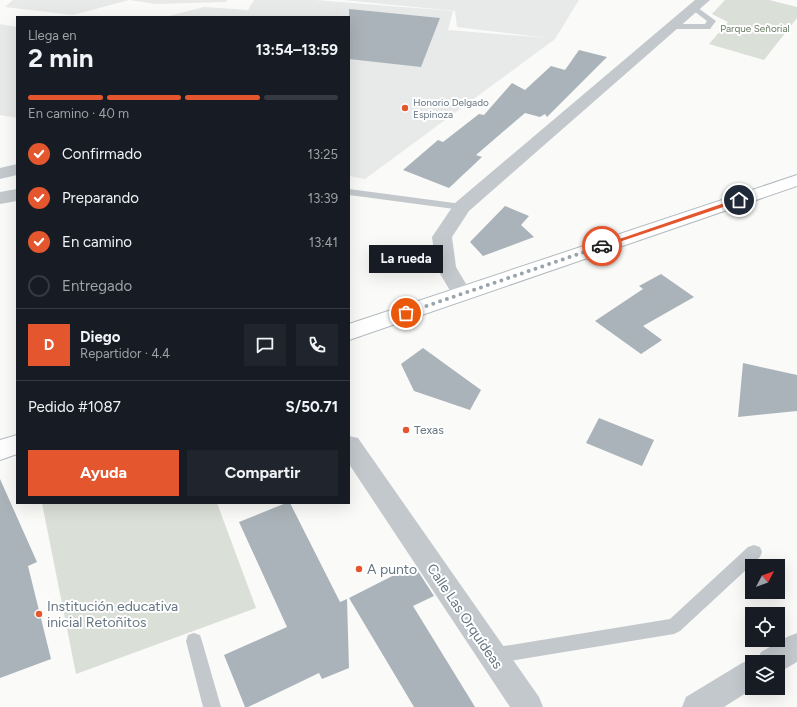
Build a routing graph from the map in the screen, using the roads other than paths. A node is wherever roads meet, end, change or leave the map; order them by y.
1 (699, 4) edge
2 (670, 27) junction
3 (16, 169) edge
4 (0, 174) edge
5 (797, 180) edge
6 (350, 192) edge
7 (16, 195) edge
8 (0, 198) edge
9 (462, 207) junction
10 (462, 294) junction
11 (350, 332) edge
12 (16, 444) edge
13 (350, 446) edge
14 (0, 450) edge
15 (754, 552) dead end
16 (194, 641) dead end
17 (797, 646) edge
18 (782, 655) edge
19 (492, 656) junction
20 (745, 677) edge
21 (212, 707) edge
22 (528, 707) edge
23 (697, 707) edge

1 - 2 street
1 - 2 lane
2 - 9 street
3 - 4 street
5 - 10 main road
6 - 9 lane
7 - 8 street
9 - 10 street
10 - 11 main road
12 - 14 main road
13 - 19 street, Calle Las Orquídeas
15 - 19 lane
16 - 21 lane
17 - 18 street
19 - 22 street, Calle Las Orquídeas
20 - 23 street

